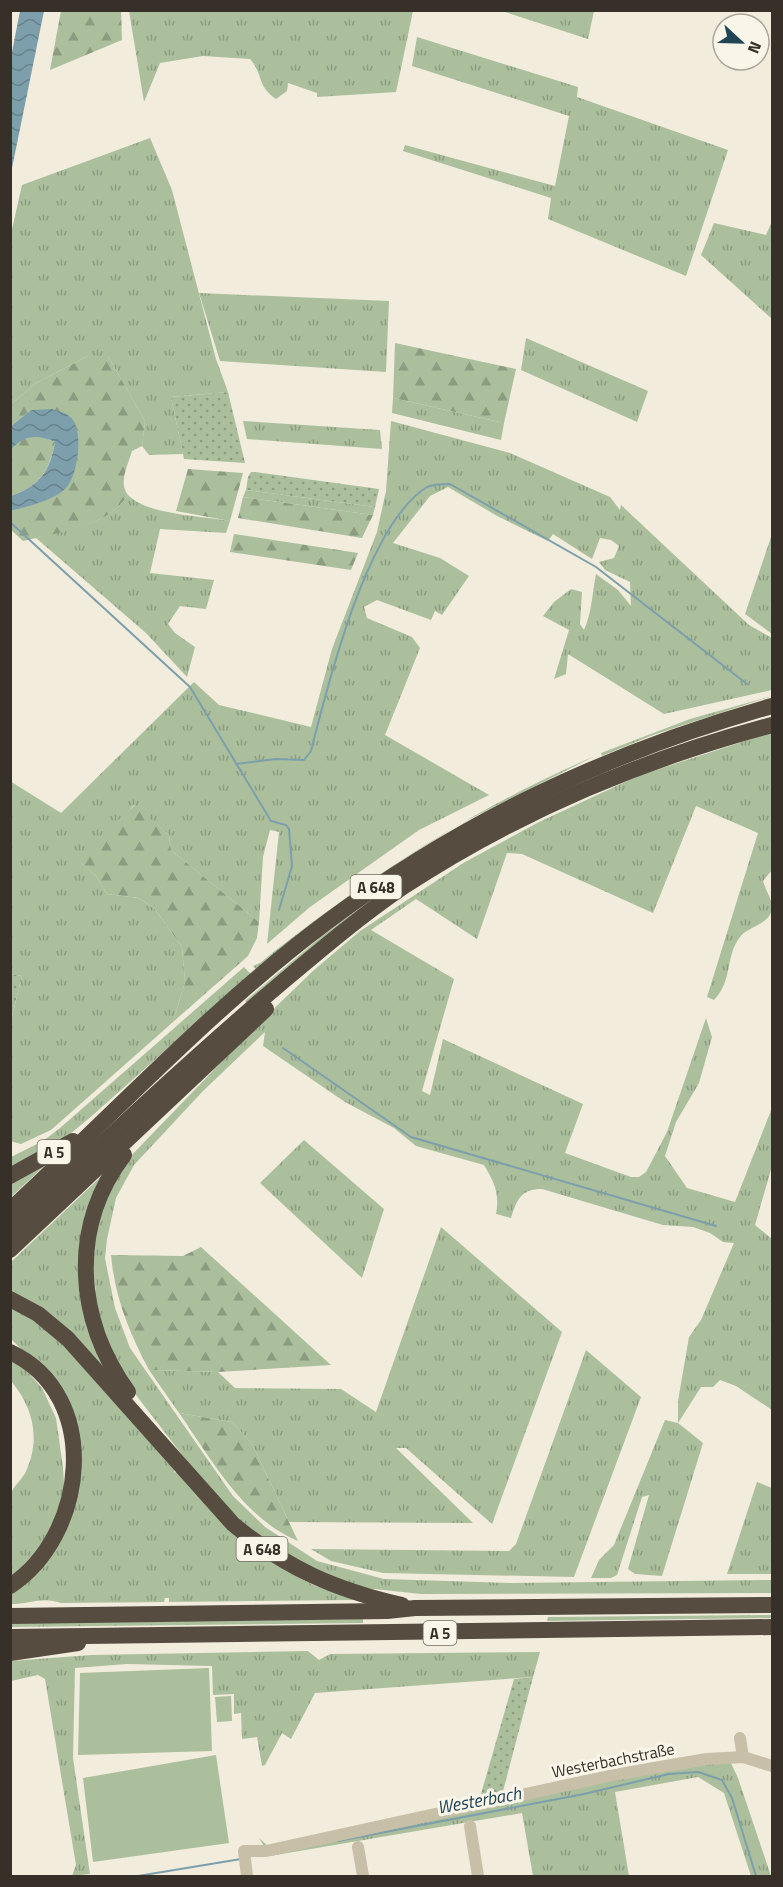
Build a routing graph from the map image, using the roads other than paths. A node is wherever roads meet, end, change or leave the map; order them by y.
1 (772, 705) edge
2 (772, 725) edge
3 (354, 922) junction
4 (194, 1080) junction
5 (97, 1127) junction
6 (10, 1176) edge
7 (10, 1210) edge
8 (10, 1230) edge
9 (10, 1250) edge
10 (10, 1299) edge
11 (10, 1352) edge
12 (149, 1429) junction
13 (10, 1586) edge
14 (772, 1605) edge
15 (415, 1608) junction
16 (10, 1616) edge
17 (772, 1627) edge
18 (10, 1637) edge
19 (103, 1637) junction
20 (10, 1653) edge
21 (740, 1738) dead end
22 (743, 1757) junction
23 (772, 1766) edge
24 (470, 1826) dead end
25 (358, 1847) dead end
26 (245, 1862) edge
27 (363, 1876) edge
28 (478, 1876) edge

1 - 5 highway, A 648
2 - 3 highway, A 648
3 - 4 highway, A 648
3 - 8 highway, A 648
4 - 9 highway, A 648
4 - 12 highway, A 648
5 - 6 highway, A 5
5 - 7 highway, A 648
10 - 12 highway
11 - 13 highway
12 - 15 highway, A 648
14 - 15 highway, A 5
15 - 16 highway, A 5
17 - 19 highway, A 5
18 - 19 highway, A 5
19 - 20 highway
21 - 22 street
22 - 23 street, Westerbachstraße
22 - 26 street, Westerbachstraße
24 - 28 street
25 - 27 street

